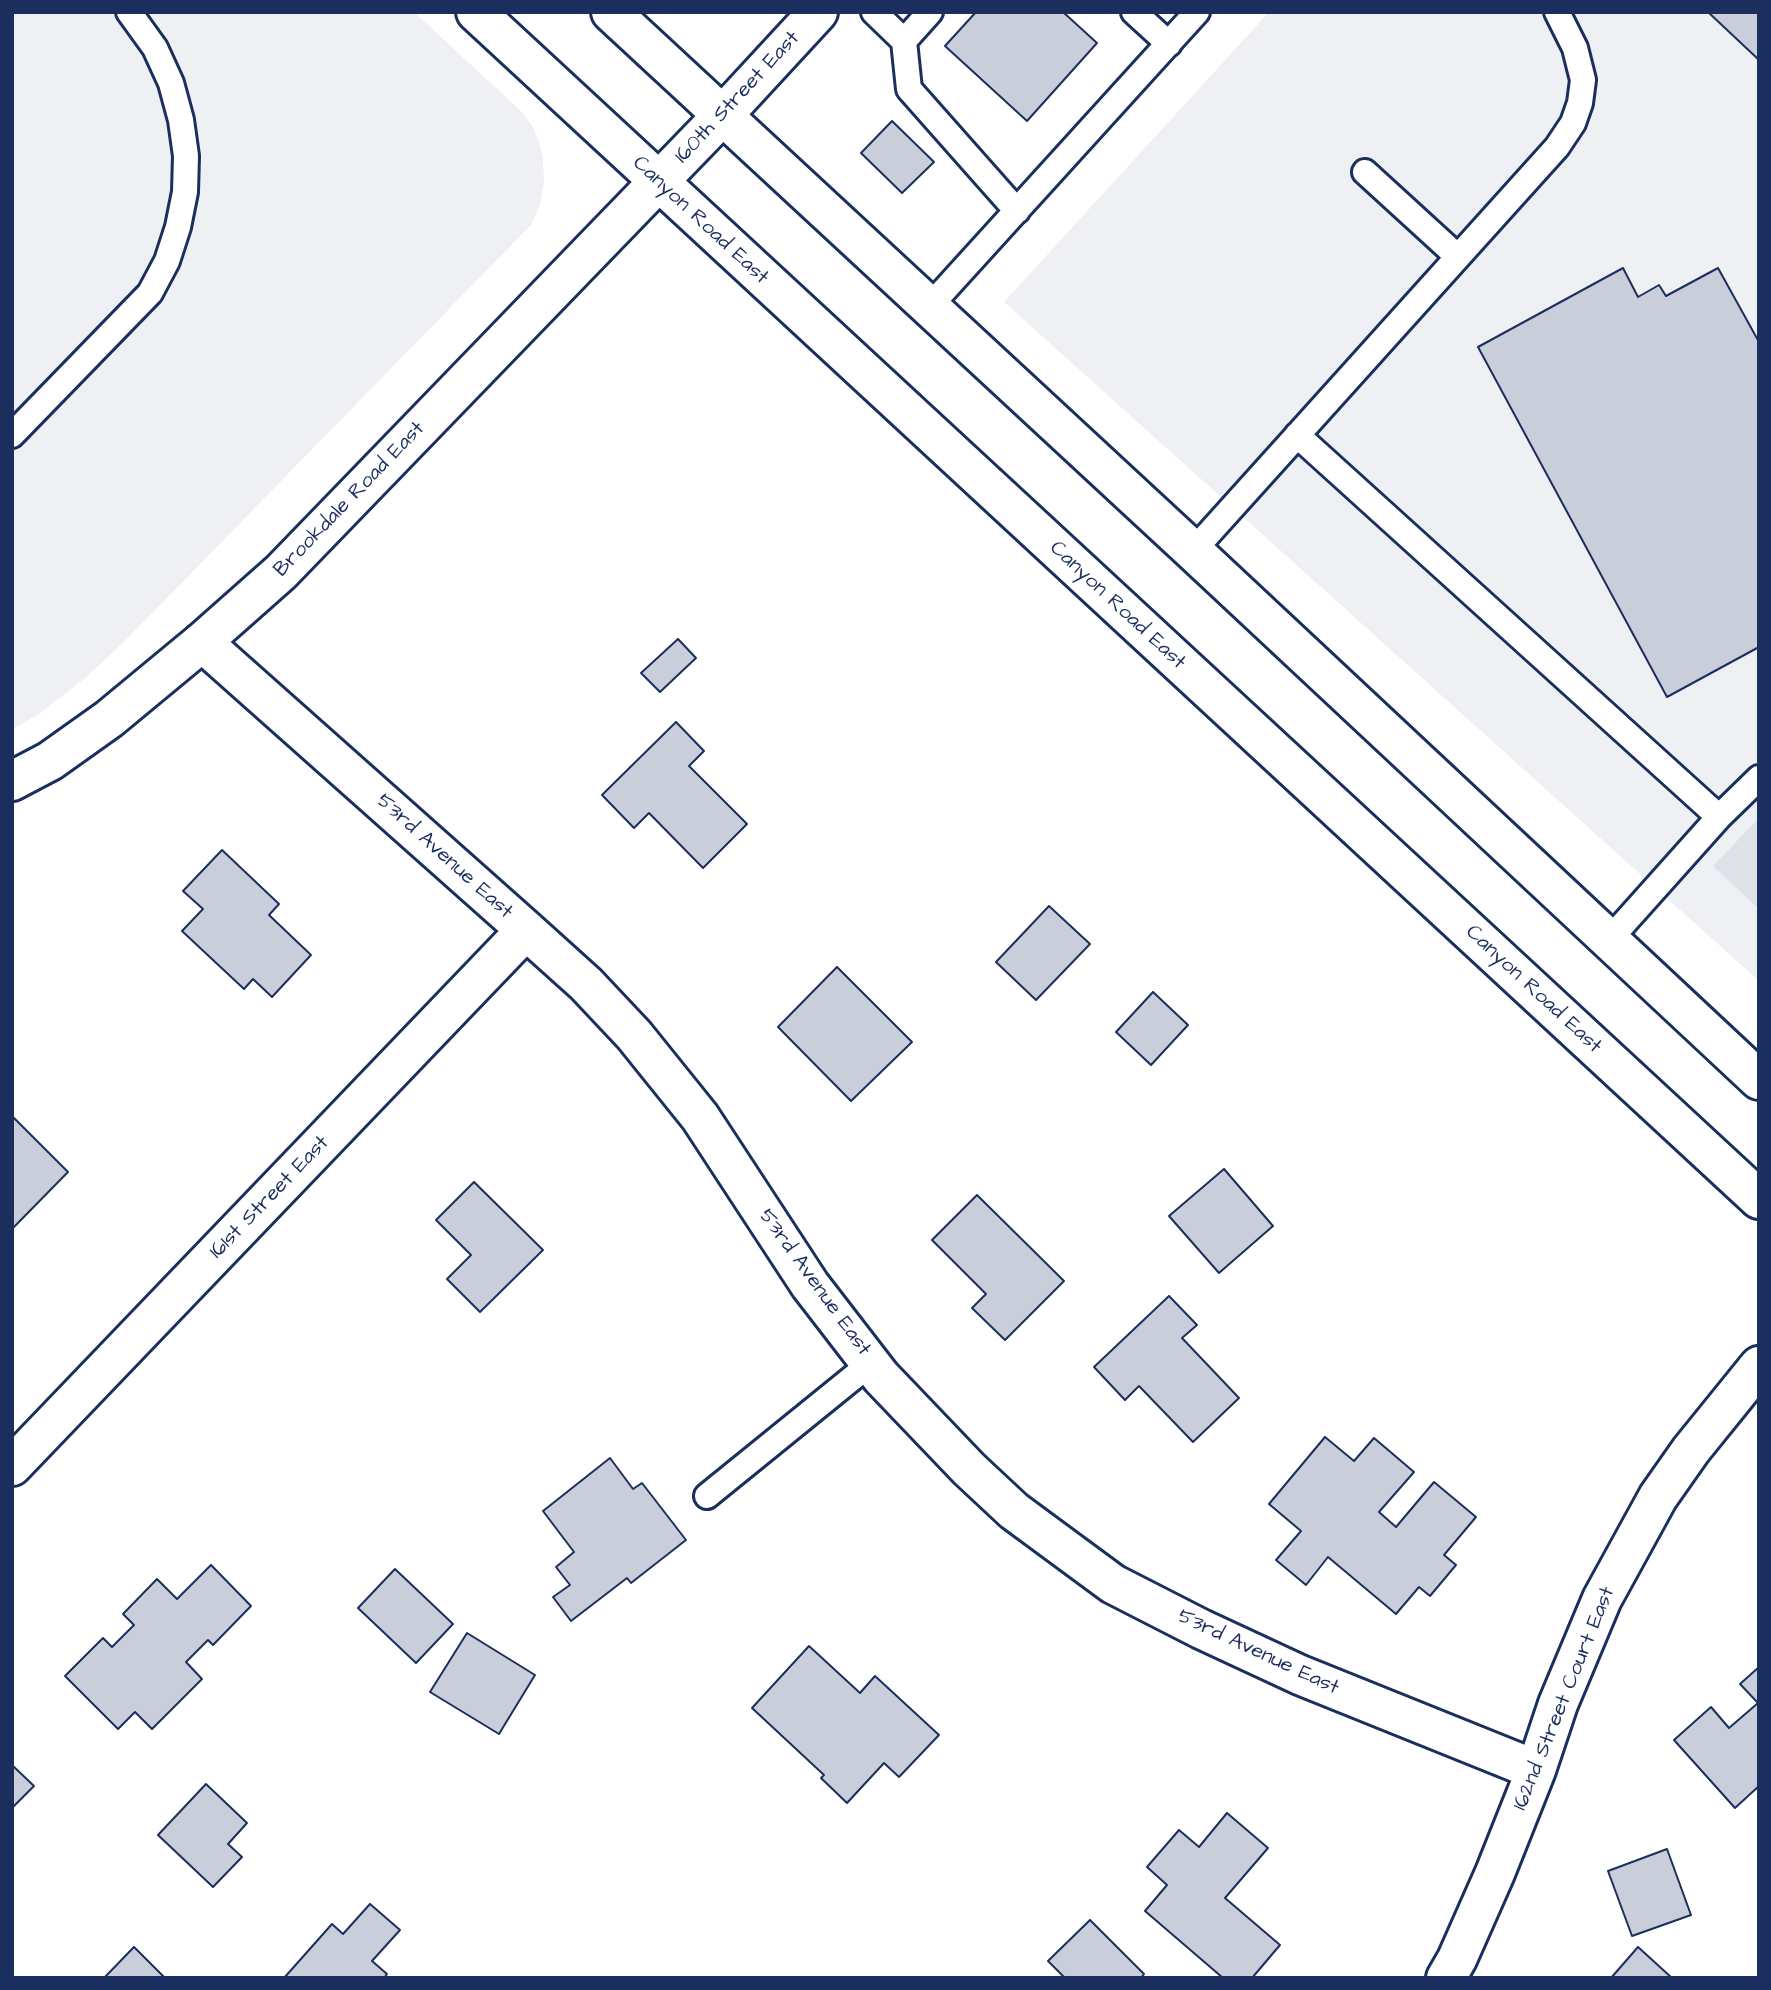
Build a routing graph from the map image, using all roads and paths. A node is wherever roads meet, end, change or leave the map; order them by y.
1 (129, 12) edge
2 (475, 12) edge
3 (611, 12) edge
4 (818, 12) edge
5 (874, 12) edge
6 (930, 12) edge
7 (1134, 12) edge
8 (1197, 12) edge
9 (1557, 12) edge
10 (904, 41) junction
11 (1169, 44) junction
12 (722, 116) junction
13 (1364, 172) dead end
14 (658, 183) junction
15 (1017, 211) junction
16 (1458, 257) junction
17 (929, 307) junction
18 (12, 435) edge
19 (1297, 435) junction
20 (1193, 551) junction
21 (202, 642) junction
22 (1759, 778) edge
23 (12, 782) edge
24 (1718, 817) junction
25 (526, 930) junction
26 (1609, 940) junction
27 (1759, 1080) edge
28 (1759, 1199) edge
29 (871, 1363) junction
30 (1759, 1366) edge
31 (12, 1465) edge
32 (707, 1496) dead end
33 (1536, 1770) junction
34 (1446, 1978) edge

1 - 18 lane
2 - 14 main road, Canyon Road East
3 - 12 main road
4 - 12 main road, 160th Street East
5 - 10 lane
6 - 10 lane
7 - 11 lane
8 - 11 lane
9 - 16 lane
10 - 15 lane
11 - 15 lane
12 - 14 main road, 160th Street East
12 - 17 main road
13 - 16 lane
14 - 21 main road, Brookdale Road East
14 - 28 main road, Canyon Road East
15 - 17 lane
16 - 19 lane
17 - 20 main road
19 - 20 lane
19 - 24 lane
20 - 26 main road
21 - 23 main road, Brookdale Road East
21 - 25 main road, 53rd Avenue East
22 - 24 lane
24 - 26 lane
25 - 29 main road, 53rd Avenue East
25 - 31 main road, 161st Street East
26 - 27 main road
29 - 32 lane
29 - 33 main road, 53rd Avenue East
30 - 33 main road, 162nd Street Court East
33 - 34 main road, 162nd Street Court East

